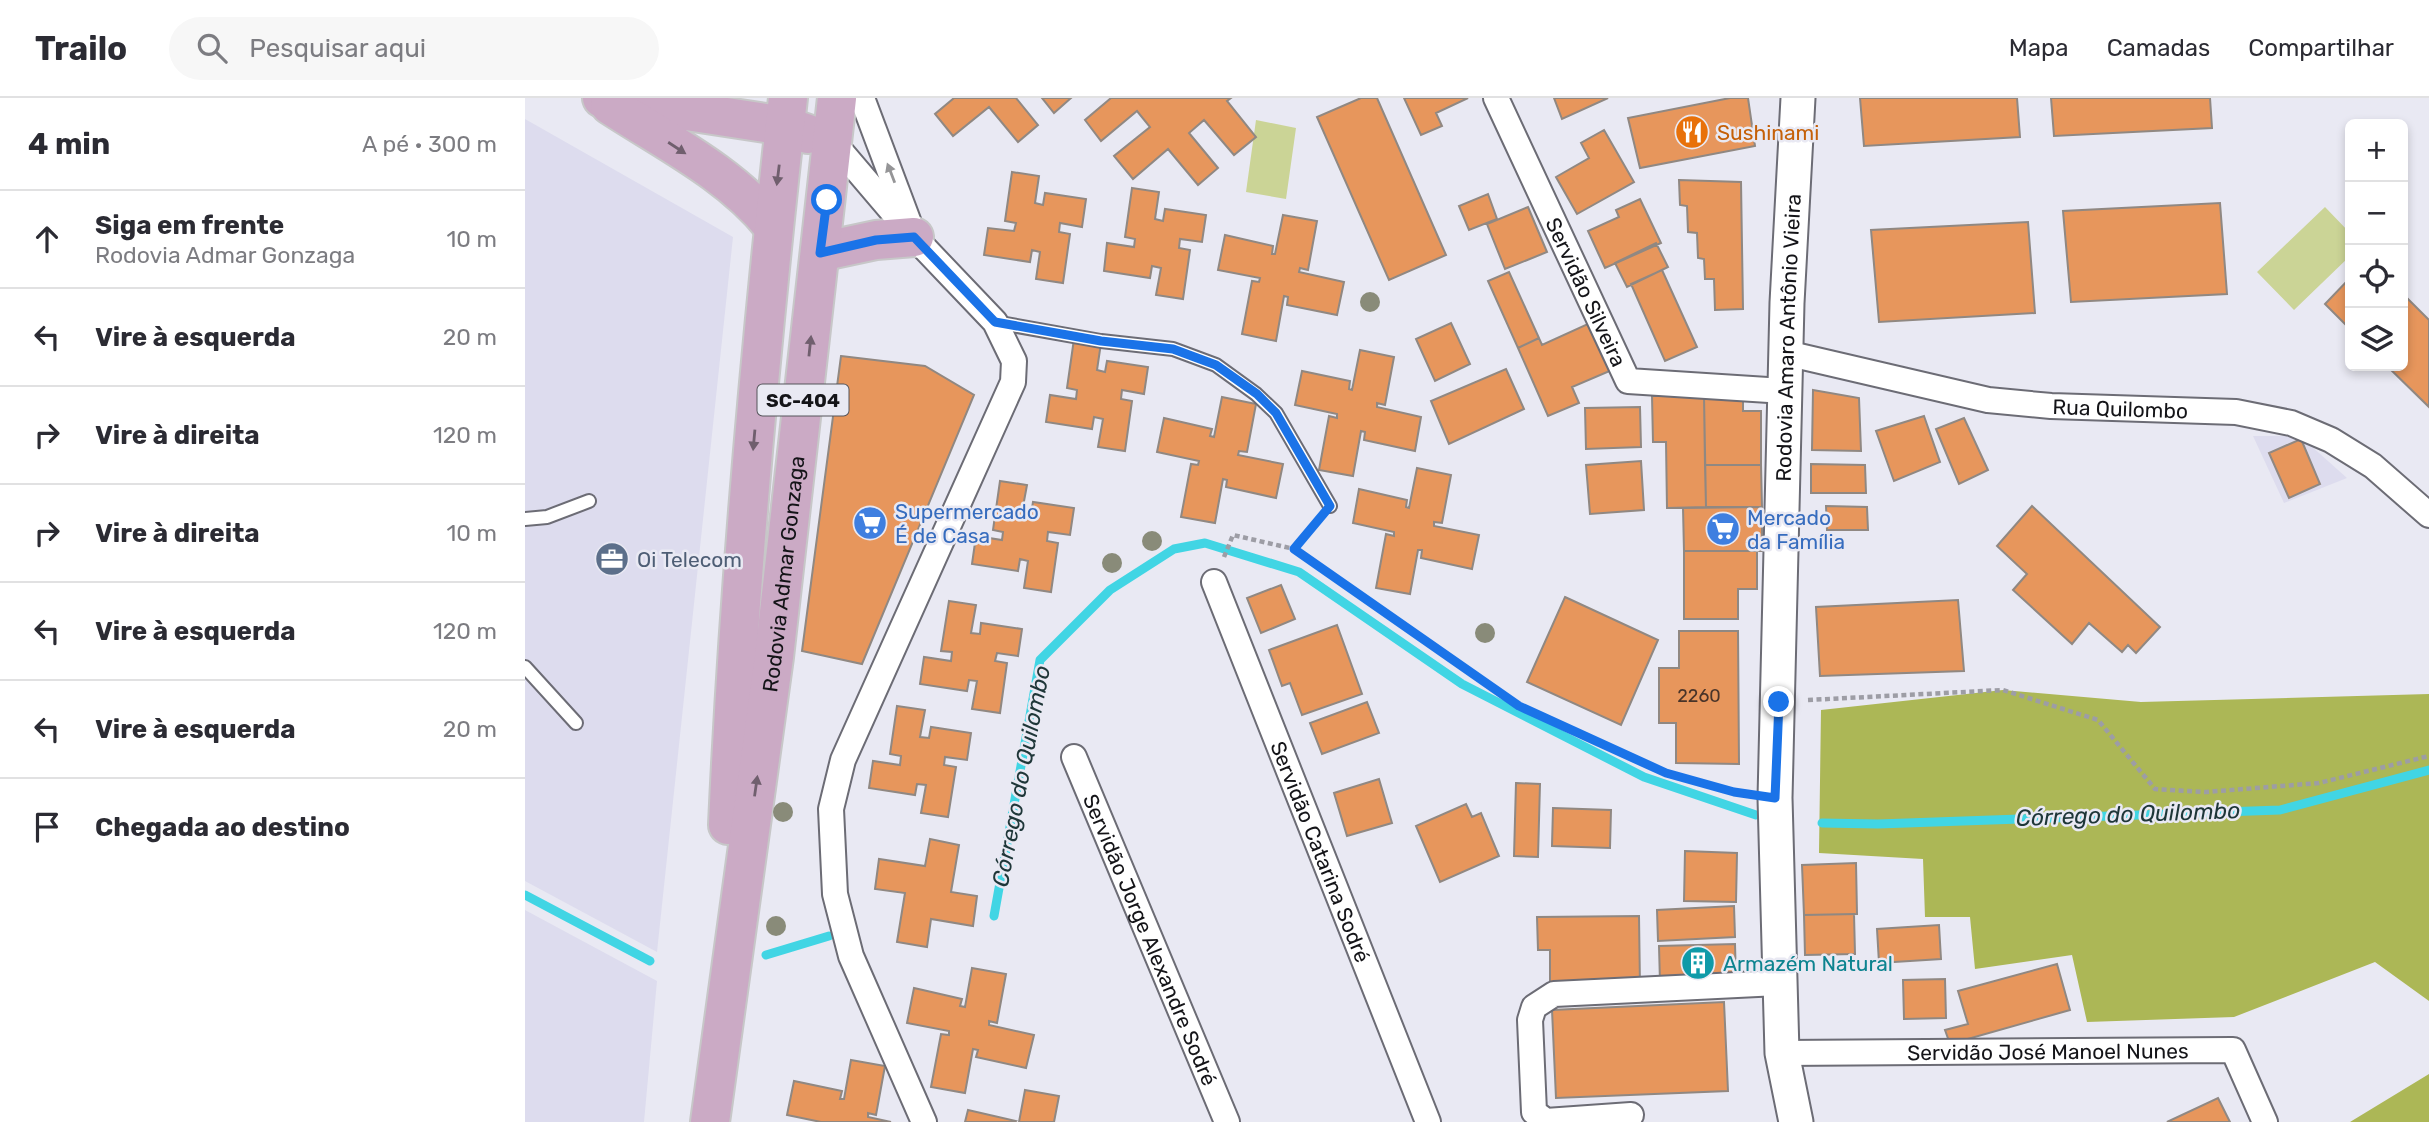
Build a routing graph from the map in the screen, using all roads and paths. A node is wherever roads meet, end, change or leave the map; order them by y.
1 (601, 98) edge
2 (837, 98) edge
3 (862, 98) edge
4 (1496, 98) edge
5 (1798, 98) edge
6 (786, 112) edge
7 (833, 142) junction
8 (772, 225) junction
9 (914, 237) junction
10 (820, 253) junction
11 (995, 322) junction
12 (1786, 353) junction
13 (1785, 391) junction
14 (589, 501) dead end
15 (1330, 506) joint
16 (2429, 515) edge
17 (525, 519) edge
18 (1233, 535) dead end
19 (1294, 549) junction
20 (1214, 582) dead end
21 (525, 667) edge
22 (1779, 702) junction
23 (576, 723) dead end
24 (2429, 756) edge
25 (1074, 757) dead end
26 (1775, 798) junction
27 (1778, 983) junction
28 (719, 1047) junction
29 (1782, 1053) junction
30 (1631, 1115) dead end
31 (711, 1122) edge
32 (924, 1122) edge
33 (1227, 1122) edge
34 (1428, 1122) edge
35 (1796, 1122) edge
36 (2265, 1122) edge

1 - 6 main road
1 -> 8 main road
2 - 7 main road, Rodovia Admar Gonzaga / SC-404
9 -> 3 street
4 - 13 street, Servidão Silveira
5 - 12 main road, Rodovia Amaro Antônio Vieira
6 - 7 main road
6 -> 8 main road, Rodovia Admar Gonzaga / SC-404
7 - 9 street
7 - 10 main road, Rodovia Admar Gonzaga / SC-404
8 -> 28 main road, Rodovia Admar Gonzaga / SC-404
9 - 10 main road
9 - 11 street
28 -> 10 main road, Rodovia Admar Gonzaga / SC-404
11 - 15 lane
11 - 32 street
12 - 13 main road, Rodovia Amaro Antônio Vieira
12 - 16 street, Rua Quilombo
13 - 22 main road, Rodovia Amaro Antônio Vieira
14 - 17 lane
15 - 19 path
18 - 19 path
19 - 26 path
20 - 34 street, Servidão Catarina Sodré
21 - 23 lane
22 - 24 path
22 - 26 main road, Rodovia Amaro Antônio Vieira
25 - 33 street, Servidão Jorge Alexandre Sodré
26 - 27 main road, Rodovia Amaro Antônio Vieira
27 - 29 main road, Rodovia Amaro Antônio Vieira
27 - 30 street
28 - 31 main road, Rodovia Admar Gonzaga / SC-404
29 - 35 main road, Rodovia Amaro Antônio Vieira
29 - 36 street, Servidão José Manoel Nunes

